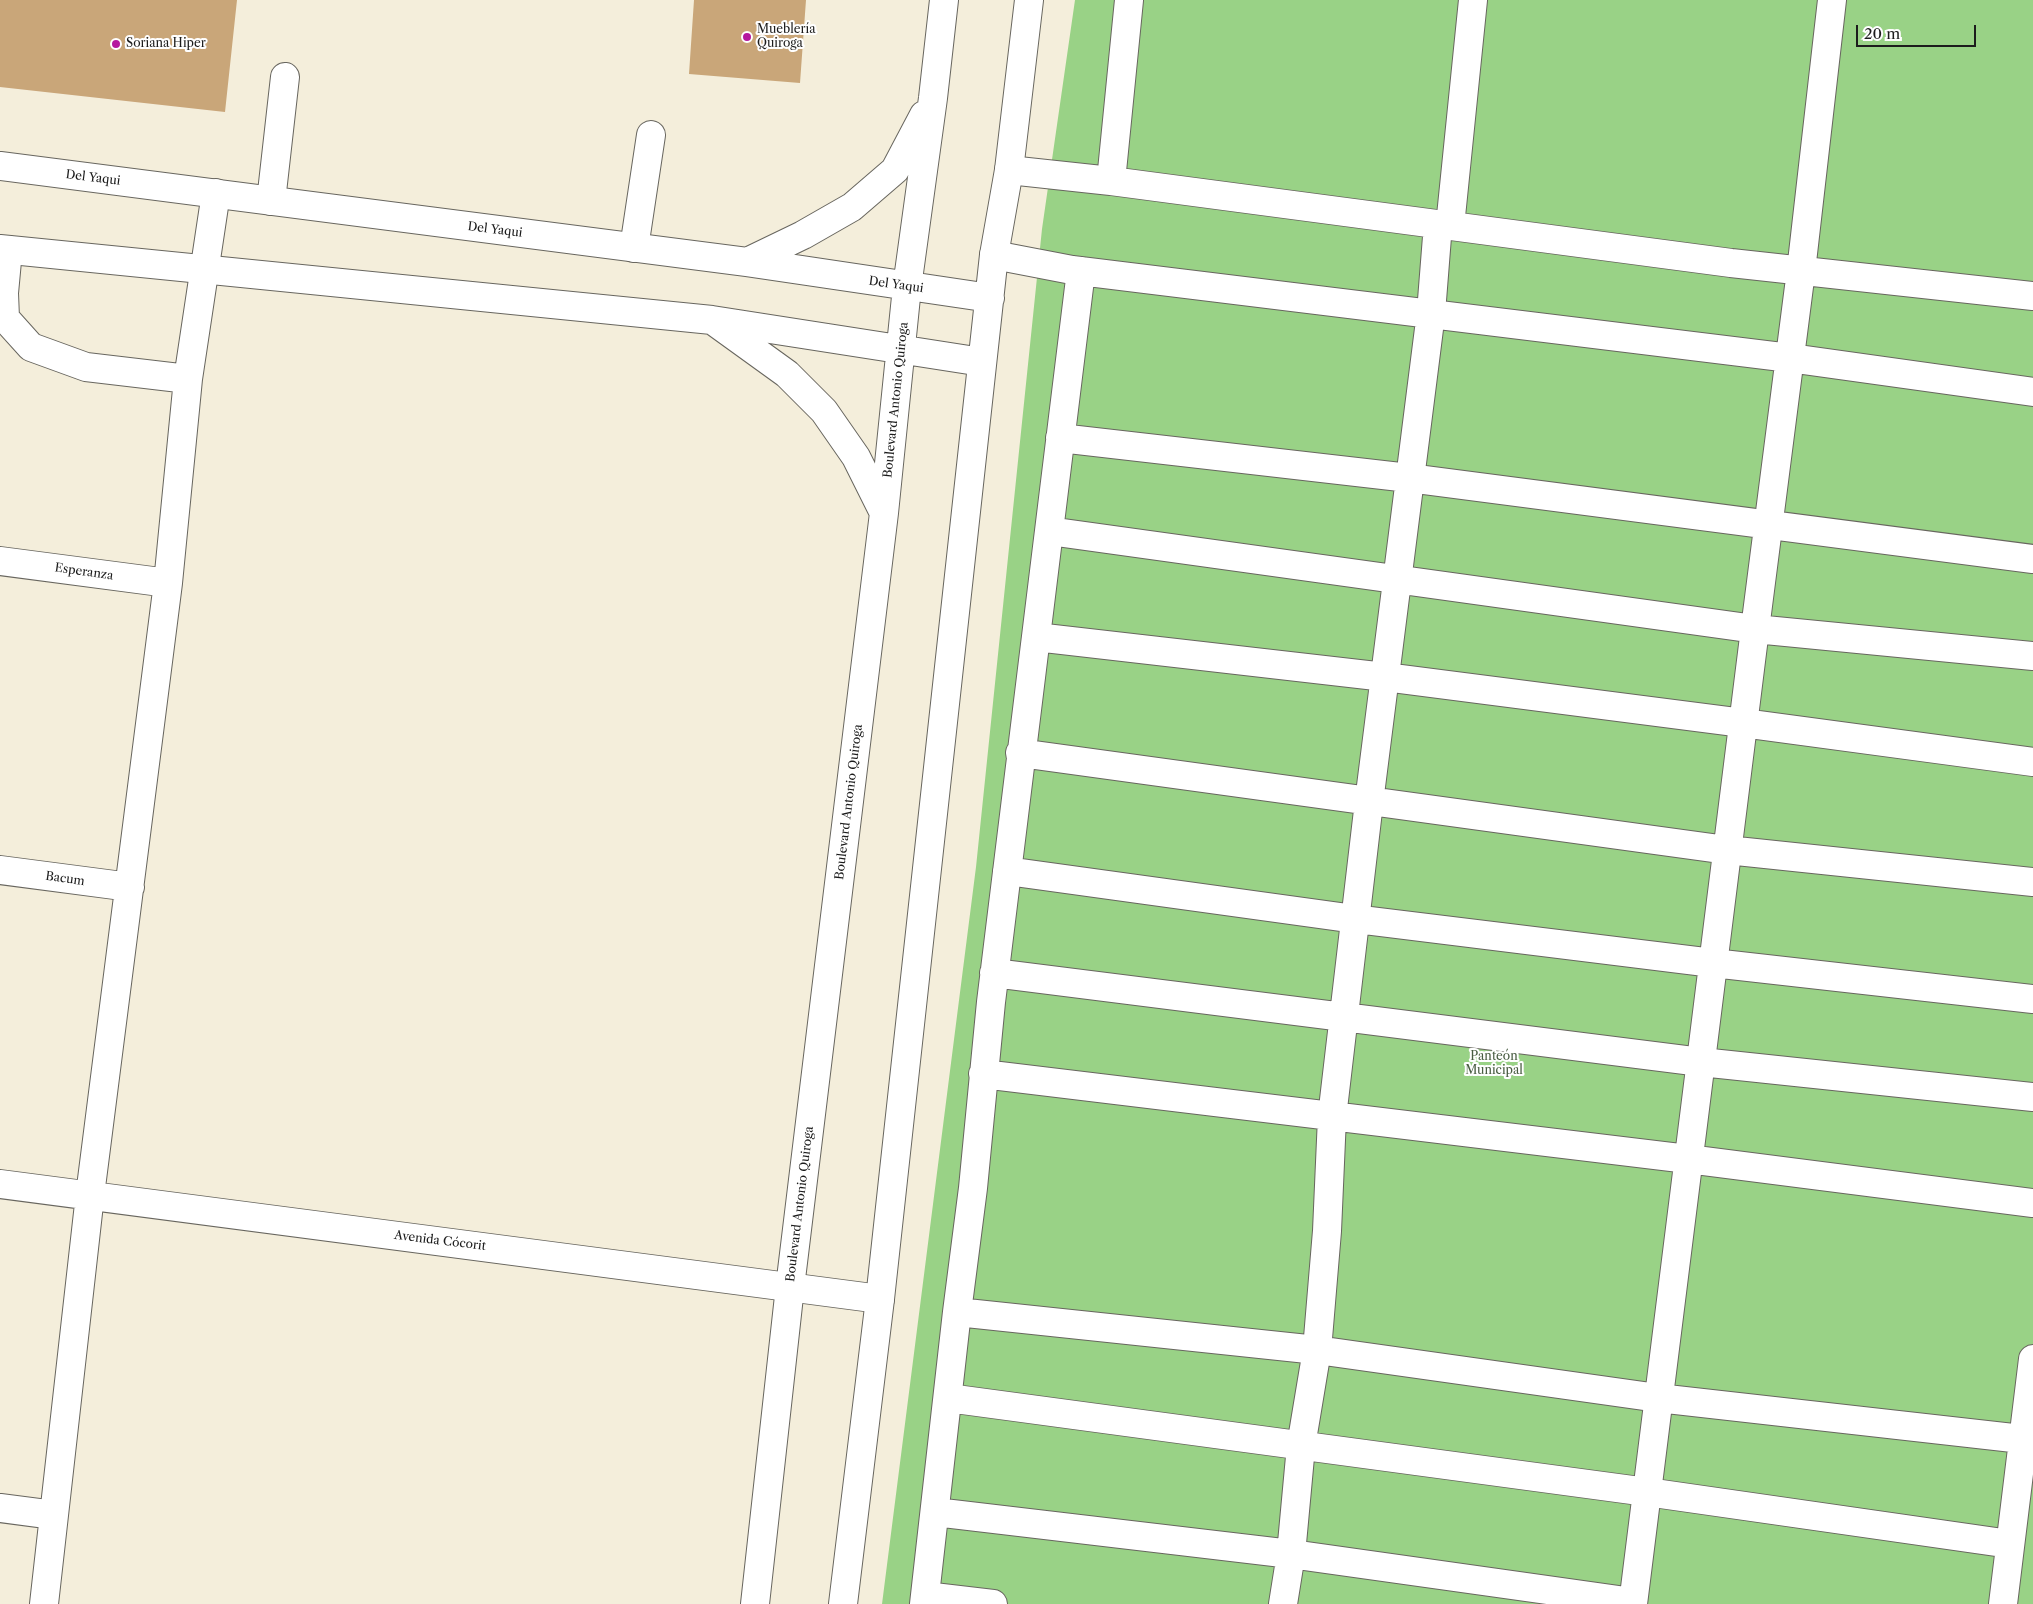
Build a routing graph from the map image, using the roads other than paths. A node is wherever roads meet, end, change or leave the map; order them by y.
1 (944, 0) edge
2 (1029, 0) edge
3 (1129, 0) edge
4 (1473, 0) edge
5 (1832, 0) edge
6 (285, 77) dead end
7 (933, 98) junction
8 (651, 135) dead end
9 (0, 166) edge
10 (1009, 170) junction
11 (1111, 181) junction
12 (216, 193) junction
13 (271, 201) junction
14 (1444, 225) junction
15 (634, 248) junction
16 (4, 250) edge
17 (994, 255) junction
18 (747, 262) junction
19 (204, 271) junction
20 (1081, 271) junction
21 (1802, 271) junction
22 (907, 286) junction
23 (2033, 296) edge
24 (990, 298) junction
25 (1431, 313) junction
26 (712, 320) junction
27 (902, 348) junction
28 (1790, 358) junction
29 (982, 362) junction
30 (188, 379) junction
31 (2033, 392) edge
32 (1060, 438) junction
33 (1409, 478) junction
34 (884, 513) junction
35 (1768, 525) junction
36 (1049, 531) junction
37 (2033, 559) edge
38 (0, 561) edge
39 (1397, 579) junction
40 (168, 583) junction
41 (1755, 629) junction
42 (1036, 637) junction
43 (2033, 656) edge
44 (1385, 677) junction
45 (1743, 723) junction
46 (1020, 753) junction
47 (2033, 762) edge
48 (1368, 802) junction
49 (1727, 850) junction
50 (0, 870) edge
51 (1007, 871) junction
52 (2033, 882) edge
53 (130, 887) junction
54 (1355, 919) junction
55 (1713, 963) junction
56 (994, 973) junction
57 (2033, 999) edge
58 (1344, 1018) junction
59 (1701, 1062) junction
60 (983, 1074) junction
61 (2033, 1096) edge
62 (1332, 1117) junction
63 (1688, 1159) junction
64 (0, 1184) edge
65 (90, 1195) junction
66 (2033, 1203) edge
67 (790, 1287) junction
68 (880, 1299) junction
69 (957, 1312) junction
70 (1317, 1350) junction
71 (2033, 1359) edge
72 (948, 1398) junction
73 (1658, 1398) junction
74 (2022, 1440) junction
75 (1301, 1446) junction
76 (1647, 1492) junction
77 (0, 1508) edge
78 (935, 1512) junction
79 (54, 1515) junction
80 (2010, 1544) junction
81 (1291, 1554) junction
82 (925, 1600) edge
83 (1633, 1603) edge
84 (44, 1604) edge
85 (755, 1604) edge
86 (843, 1604) edge
87 (993, 1604) edge
88 (1283, 1604) edge
89 (2003, 1604) edge

1 - 7 main road, Boulevard Antonio Quiroga
2 - 10 main road
3 - 11 main road
4 - 14 main road
5 - 21 main road
6 - 13 main road
7 - 18 main road
7 - 22 main road, Boulevard Antonio Quiroga
8 - 15 main road
9 - 12 main road, Del Yaqui
10 - 11 main road
10 - 17 main road
11 - 14 main road
12 - 13 main road, Del Yaqui
12 - 19 main road
13 - 15 main road, Del Yaqui
14 - 21 main road
14 - 25 main road
15 - 18 main road, Del Yaqui
16 - 19 main road
16 - 30 main road
17 - 20 main road
17 - 24 main road
18 - 22 main road, Del Yaqui
19 - 26 main road
19 - 30 main road
20 - 25 main road
20 - 32 main road
21 - 23 main road
21 - 28 main road
22 - 24 main road, Del Yaqui
22 - 27 main road, Boulevard Antonio Quiroga
24 - 29 main road
25 - 28 main road
25 - 33 main road
26 - 27 main road
26 - 34 main road
27 - 29 main road
27 - 34 main road, Boulevard Antonio Quiroga
28 - 31 main road
28 - 35 main road
29 - 68 main road
30 - 40 main road
32 - 33 main road
32 - 36 main road
33 - 35 main road
33 - 39 main road
34 - 67 main road, Boulevard Antonio Quiroga
35 - 37 main road
35 - 41 main road
36 - 39 main road
36 - 42 main road
38 - 40 main road, Esperanza
39 - 41 main road
39 - 44 main road
40 - 53 main road
41 - 43 main road
41 - 45 main road
42 - 44 main road
42 - 46 main road
44 - 45 main road
44 - 48 main road
45 - 47 main road
45 - 49 main road
46 - 48 main road
46 - 51 main road
48 - 49 main road
48 - 54 main road
49 - 52 main road
49 - 55 main road
50 - 53 main road, Bacum
51 - 54 main road
51 - 56 main road
53 - 65 main road
54 - 55 main road
54 - 58 main road
55 - 57 main road
55 - 59 main road
56 - 58 main road
56 - 60 main road
58 - 59 main road
58 - 62 main road
59 - 61 main road
59 - 63 main road
60 - 62 main road
60 - 69 main road
62 - 63 main road
62 - 70 main road
63 - 66 main road
63 - 73 main road
64 - 65 main road, Avenida Cócorit
65 - 67 main road, Avenida Cócorit
65 - 79 main road
67 - 68 main road, Avenida Cócorit
67 - 85 main road, Boulevard Antonio Quiroga
68 - 86 main road
69 - 70 main road
69 - 72 main road
70 - 73 main road
70 - 75 main road
71 - 74 main road
72 - 75 main road
72 - 78 main road
73 - 74 main road
73 - 76 main road
74 - 80 main road
75 - 76 main road
75 - 81 main road
76 - 80 main road
76 - 83 main road
77 - 79 main road
78 - 81 main road
78 - 82 main road
79 - 84 main road
80 - 89 main road
81 - 83 main road
81 - 88 main road
82 - 87 main road

